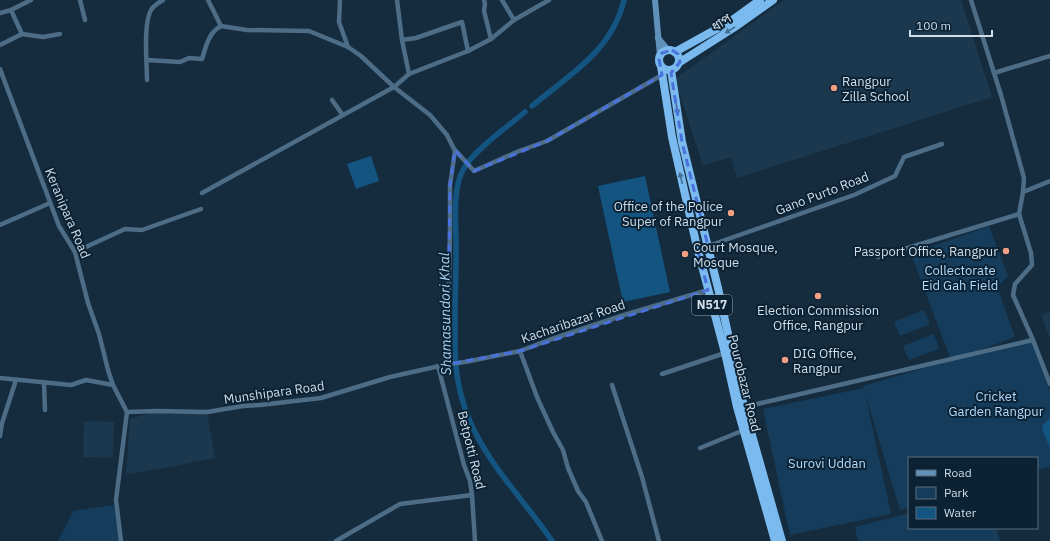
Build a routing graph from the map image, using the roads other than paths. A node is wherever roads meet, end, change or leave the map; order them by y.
1 (31, 0) edge
2 (162, 0) edge
3 (208, 0) edge
4 (340, 0) edge
5 (397, 0) edge
6 (484, 0) edge
7 (502, 0) edge
8 (549, 0) edge
9 (655, 0) edge
10 (760, 0) edge
11 (773, 0) edge
12 (971, 0) edge
13 (11, 10) junction
14 (0, 13) edge
15 (84, 14) dead end
16 (85, 20) dead end
17 (514, 20) junction
18 (221, 26) junction
19 (22, 34) junction
20 (60, 34) dead end
21 (658, 38) junction
22 (491, 39) junction
23 (402, 40) junction
24 (0, 45) edge
25 (348, 47) junction
26 (468, 51) junction
27 (672, 51) junction
28 (660, 56) junction
29 (1050, 56) edge
30 (147, 60) junction
31 (680, 62) junction
32 (661, 66) junction
33 (0, 69) edge
34 (671, 70) junction
35 (994, 73) junction
36 (409, 74) junction
37 (662, 75) junction
38 (147, 80) dead end
39 (392, 85) junction
40 (332, 100) dead end
41 (342, 114) junction
42 (942, 144) dead end
43 (455, 150) junction
44 (1050, 181) edge
45 (1023, 192) junction
46 (202, 193) dead end
47 (50, 203) junction
48 (201, 209) dead end
49 (1018, 214) junction
50 (0, 226) edge
51 (450, 231) junction
52 (457, 232) dead end
53 (708, 246) junction
54 (697, 247) junction
55 (75, 252) junction
56 (878, 257) dead end
57 (449, 287) junction
58 (456, 288) dead end
59 (708, 290) junction
60 (448, 330) junction
61 (455, 330) dead end
62 (1033, 340) junction
63 (520, 351) junction
64 (725, 353) junction
65 (441, 366) junction
66 (662, 374) dead end
67 (0, 378) edge
68 (16, 380) junction
69 (44, 383) junction
70 (1050, 384) edge
71 (114, 385) junction
72 (612, 385) dead end
73 (744, 407) junction
74 (44, 410) dead end
75 (127, 412) junction
76 (744, 430) junction
77 (0, 436) edge
78 (700, 448) dead end
79 (472, 496) junction
80 (121, 541) edge
81 (336, 541) edge
82 (475, 541) edge
83 (602, 541) edge
84 (659, 541) edge
85 (775, 541) edge
86 (782, 541) edge

1 - 13 street
2 - 30 street
3 - 18 street
4 - 25 street
5 - 23 street
6 - 22 street
7 - 17 street
8 - 17 street
9 - 21 main road
10 - 27 highway, ধাপ
11 -> 31 highway, ধাপ
12 - 35 street
13 - 14 street
13 - 19 street
15 - 16 street
17 - 22 street
18 - 25 street
18 - 30 street
19 - 20 street
19 - 24 street
21 - 27 main road
21 - 28 main road
22 - 26 street
23 - 26 street
23 - 36 street
25 - 39 street
26 - 36 street
27 - 28 highway, ধাপ
27 - 31 highway
28 - 32 highway, N517
29 - 35 street
30 - 38 street
31 - 34 highway, ধাপ
32 - 34 highway
32 - 37 highway, Pourobazar Road / N517
33 - 47 street, Keranipara Road
34 -> 53 highway, Pourobazar Road / N517
35 - 45 street
36 - 39 street
37 - 43 street
54 -> 37 highway, Pourobazar Road / N517
39 - 41 street
39 - 43 street
40 - 41 street
41 - 46 street
42 - 53 street, Gano Purto Road
43 - 51 street
44 - 45 street
45 - 49 street
47 - 50 street
47 - 55 street, Keranipara Road
48 - 55 street
49 - 56 street
49 - 62 street
51 - 52 street
51 - 57 street
53 - 54 street, Gano Purto Road
53 - 73 highway, Pourobazar Road / N517
54 - 59 highway, Pourobazar Road / N517
55 - 71 street, Keranipara Road
57 - 58 street
57 - 60 street
59 - 63 street, Kacharibazar Road
59 - 64 highway, Pourobazar Road / N517
60 - 61 street
60 - 65 street
62 - 70 street
62 - 73 street
63 - 65 street, Kacharibazar Road
63 - 83 street
64 - 66 street
64 - 76 highway, Pourobazar Road / N517
65 - 75 street, Munshipara Road
65 - 79 street, Betpotti Road
67 - 68 street
68 - 69 street
68 - 77 street
69 - 71 street
69 - 74 street
71 - 75 street, Keranipara Road
72 - 84 street
73 - 86 highway, Pourobazar Road / N517
75 - 80 street
76 - 78 street
76 - 85 highway, Pourobazar Road / N517
79 - 81 street
79 - 82 street, Betpotti Road

